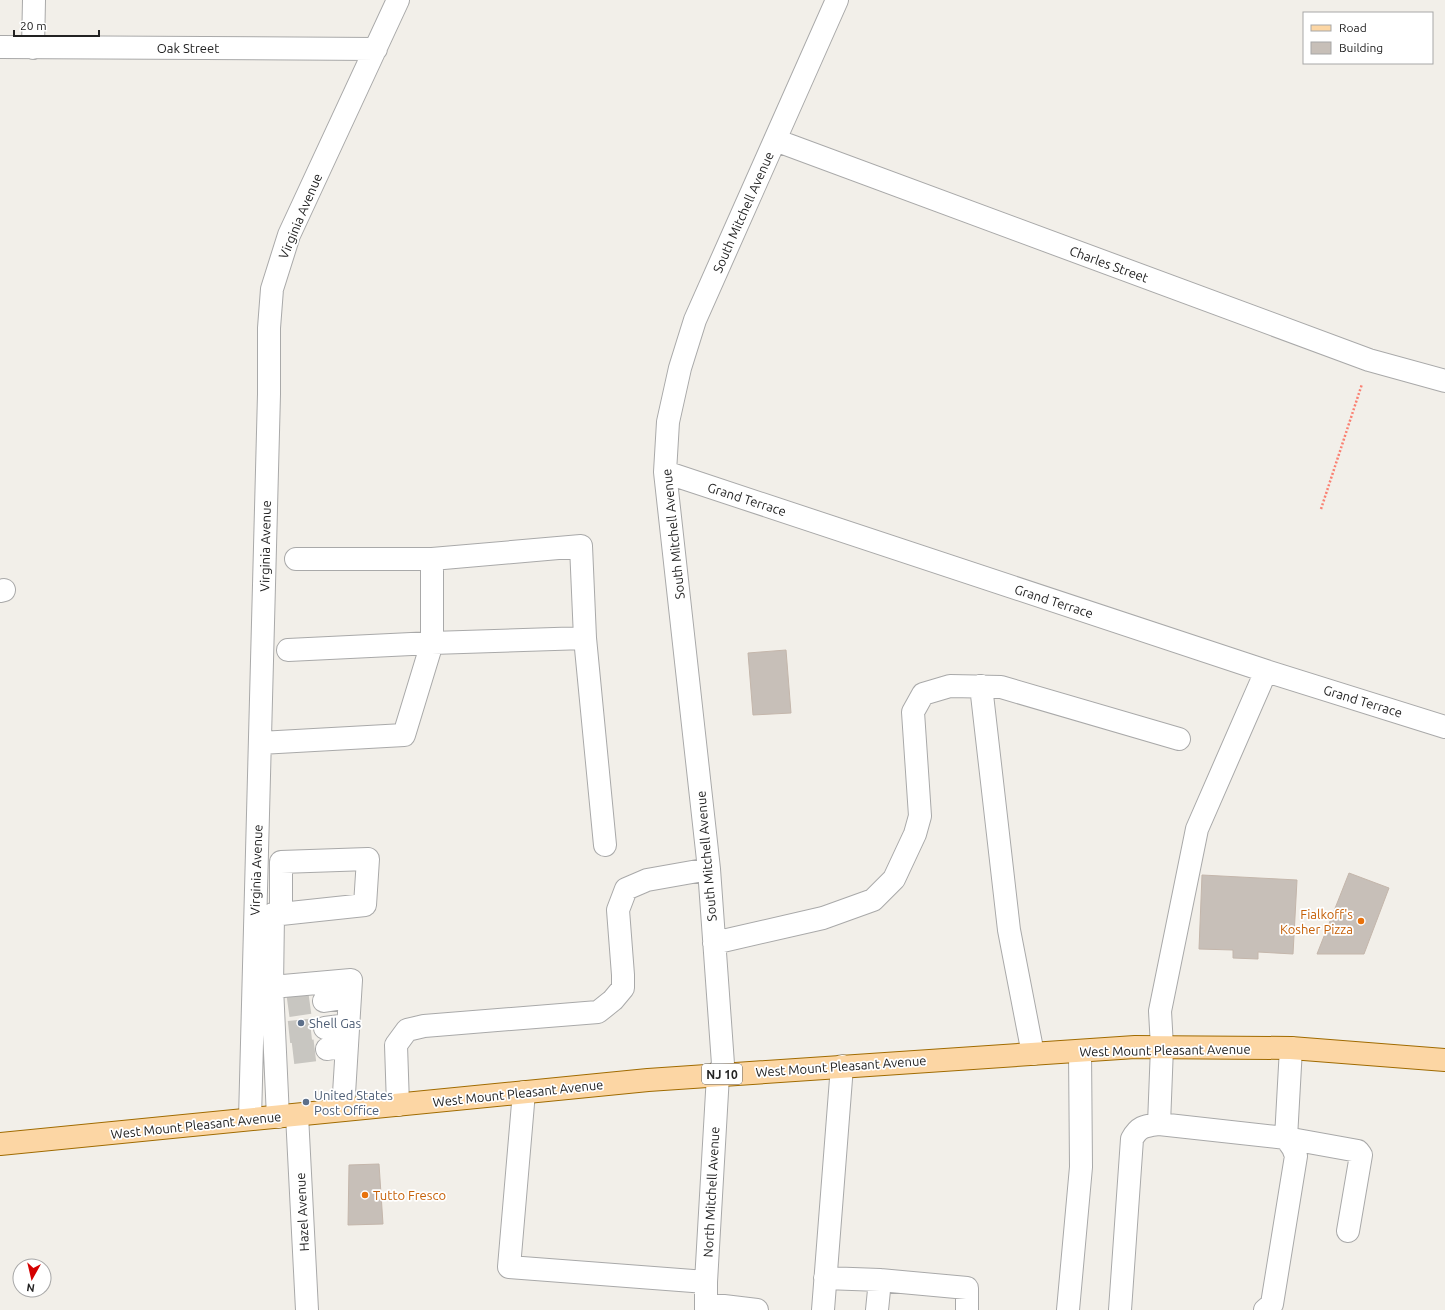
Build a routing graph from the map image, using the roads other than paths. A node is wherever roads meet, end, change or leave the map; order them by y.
1 (34, 0) edge
2 (398, 0) edge
3 (837, 0) edge
4 (0, 46) edge
5 (33, 48) junction
6 (376, 49) junction
7 (775, 140) junction
8 (1445, 381) edge
9 (665, 472) junction
10 (296, 559) dead end
11 (432, 559) junction
12 (585, 638) junction
13 (432, 643) junction
14 (288, 650) dead end
15 (1266, 671) junction
16 (980, 686) junction
17 (1445, 726) edge
18 (1179, 739) dead end
19 (260, 743) junction
20 (605, 845) dead end
21 (709, 869) junction
22 (270, 914) junction
23 (714, 943) junction
24 (350, 997) junction
25 (278, 1000) junction
26 (324, 1001) tunnel mouth
27 (325, 1028) tunnel mouth
28 (282, 1033) junction
29 (252, 1036) junction
30 (341, 1040) junction
31 (1162, 1047) junction
32 (1291, 1048) junction
33 (1080, 1051) junction
34 (1033, 1054) junction
35 (1445, 1060) edge
36 (842, 1066) junction
37 (718, 1075) junction
38 (524, 1092) junction
39 (398, 1105) junction
40 (344, 1110) junction
41 (287, 1116) junction
42 (250, 1119) junction
43 (1159, 1124) junction
44 (1286, 1138) junction
45 (0, 1144) edge
46 (1348, 1231) dead end
47 (825, 1278) junction
48 (880, 1280) junction
49 (706, 1282) junction
50 (706, 1307) edge
51 (307, 1310) edge
52 (757, 1310) edge
53 (823, 1310) edge
54 (877, 1310) edge
55 (967, 1310) edge
56 (1068, 1310) edge
57 (1120, 1310) edge
58 (1265, 1310) edge

1 - 5 street
2 - 6 street, Virginia Avenue
3 - 7 street, South Mitchell Avenue
4 - 5 street, Oak Street
5 - 6 street, Oak Street
6 - 19 street, Virginia Avenue
7 - 8 street, Charles Street
7 - 9 street, South Mitchell Avenue
9 - 15 street, Grand Terrace
9 - 21 street, South Mitchell Avenue
10 - 11 street
11 - 12 street
11 - 13 street
12 - 13 street
12 - 20 street
13 - 14 street
13 - 19 street
15 - 17 street, Grand Terrace
15 - 31 street
16 - 18 street
16 - 23 street
16 - 34 street
19 - 22 street, Virginia Avenue
21 - 23 street, South Mitchell Avenue
21 - 39 street
22 - 25 street, Hazel Avenue
22 - 29 street, Virginia Avenue
23 - 37 street, South Mitchell Avenue
24 - 25 street
24 - 26 street
24 - 30 street
25 - 28 street, Hazel Avenue
27 - 30 street
28 - 29 street
28 - 41 street, Hazel Avenue
29 - 42 street, Virginia Avenue
30 - 40 street
31 - 32 main road, West Mount Pleasant Avenue / NJ 10
31 - 33 main road, West Mount Pleasant Avenue / NJ 10
31 - 43 street
32 - 35 main road, West Mount Pleasant Avenue / NJ 10
32 - 44 street
33 - 34 main road, West Mount Pleasant Avenue / NJ 10
33 - 56 street
34 - 36 main road, West Mount Pleasant Avenue / NJ 10
36 - 37 main road, West Mount Pleasant Avenue / NJ 10
36 - 47 street
37 - 38 main road, West Mount Pleasant Avenue / NJ 10
37 - 49 street, North Mitchell Avenue
38 - 39 main road, West Mount Pleasant Avenue / NJ 10
38 - 49 street
39 - 40 main road, West Mount Pleasant Avenue / NJ 10
40 - 41 main road, West Mount Pleasant Avenue / NJ 10
41 - 42 main road, West Mount Pleasant Avenue / NJ 10
41 - 51 street, Hazel Avenue
42 - 45 main road, West Mount Pleasant Avenue / NJ 10
43 - 44 street
43 - 57 street
44 - 46 street
44 - 58 street
47 - 48 street
47 - 53 street
48 - 54 street
48 - 55 street
49 - 50 street, North Mitchell Avenue
50 - 52 street

